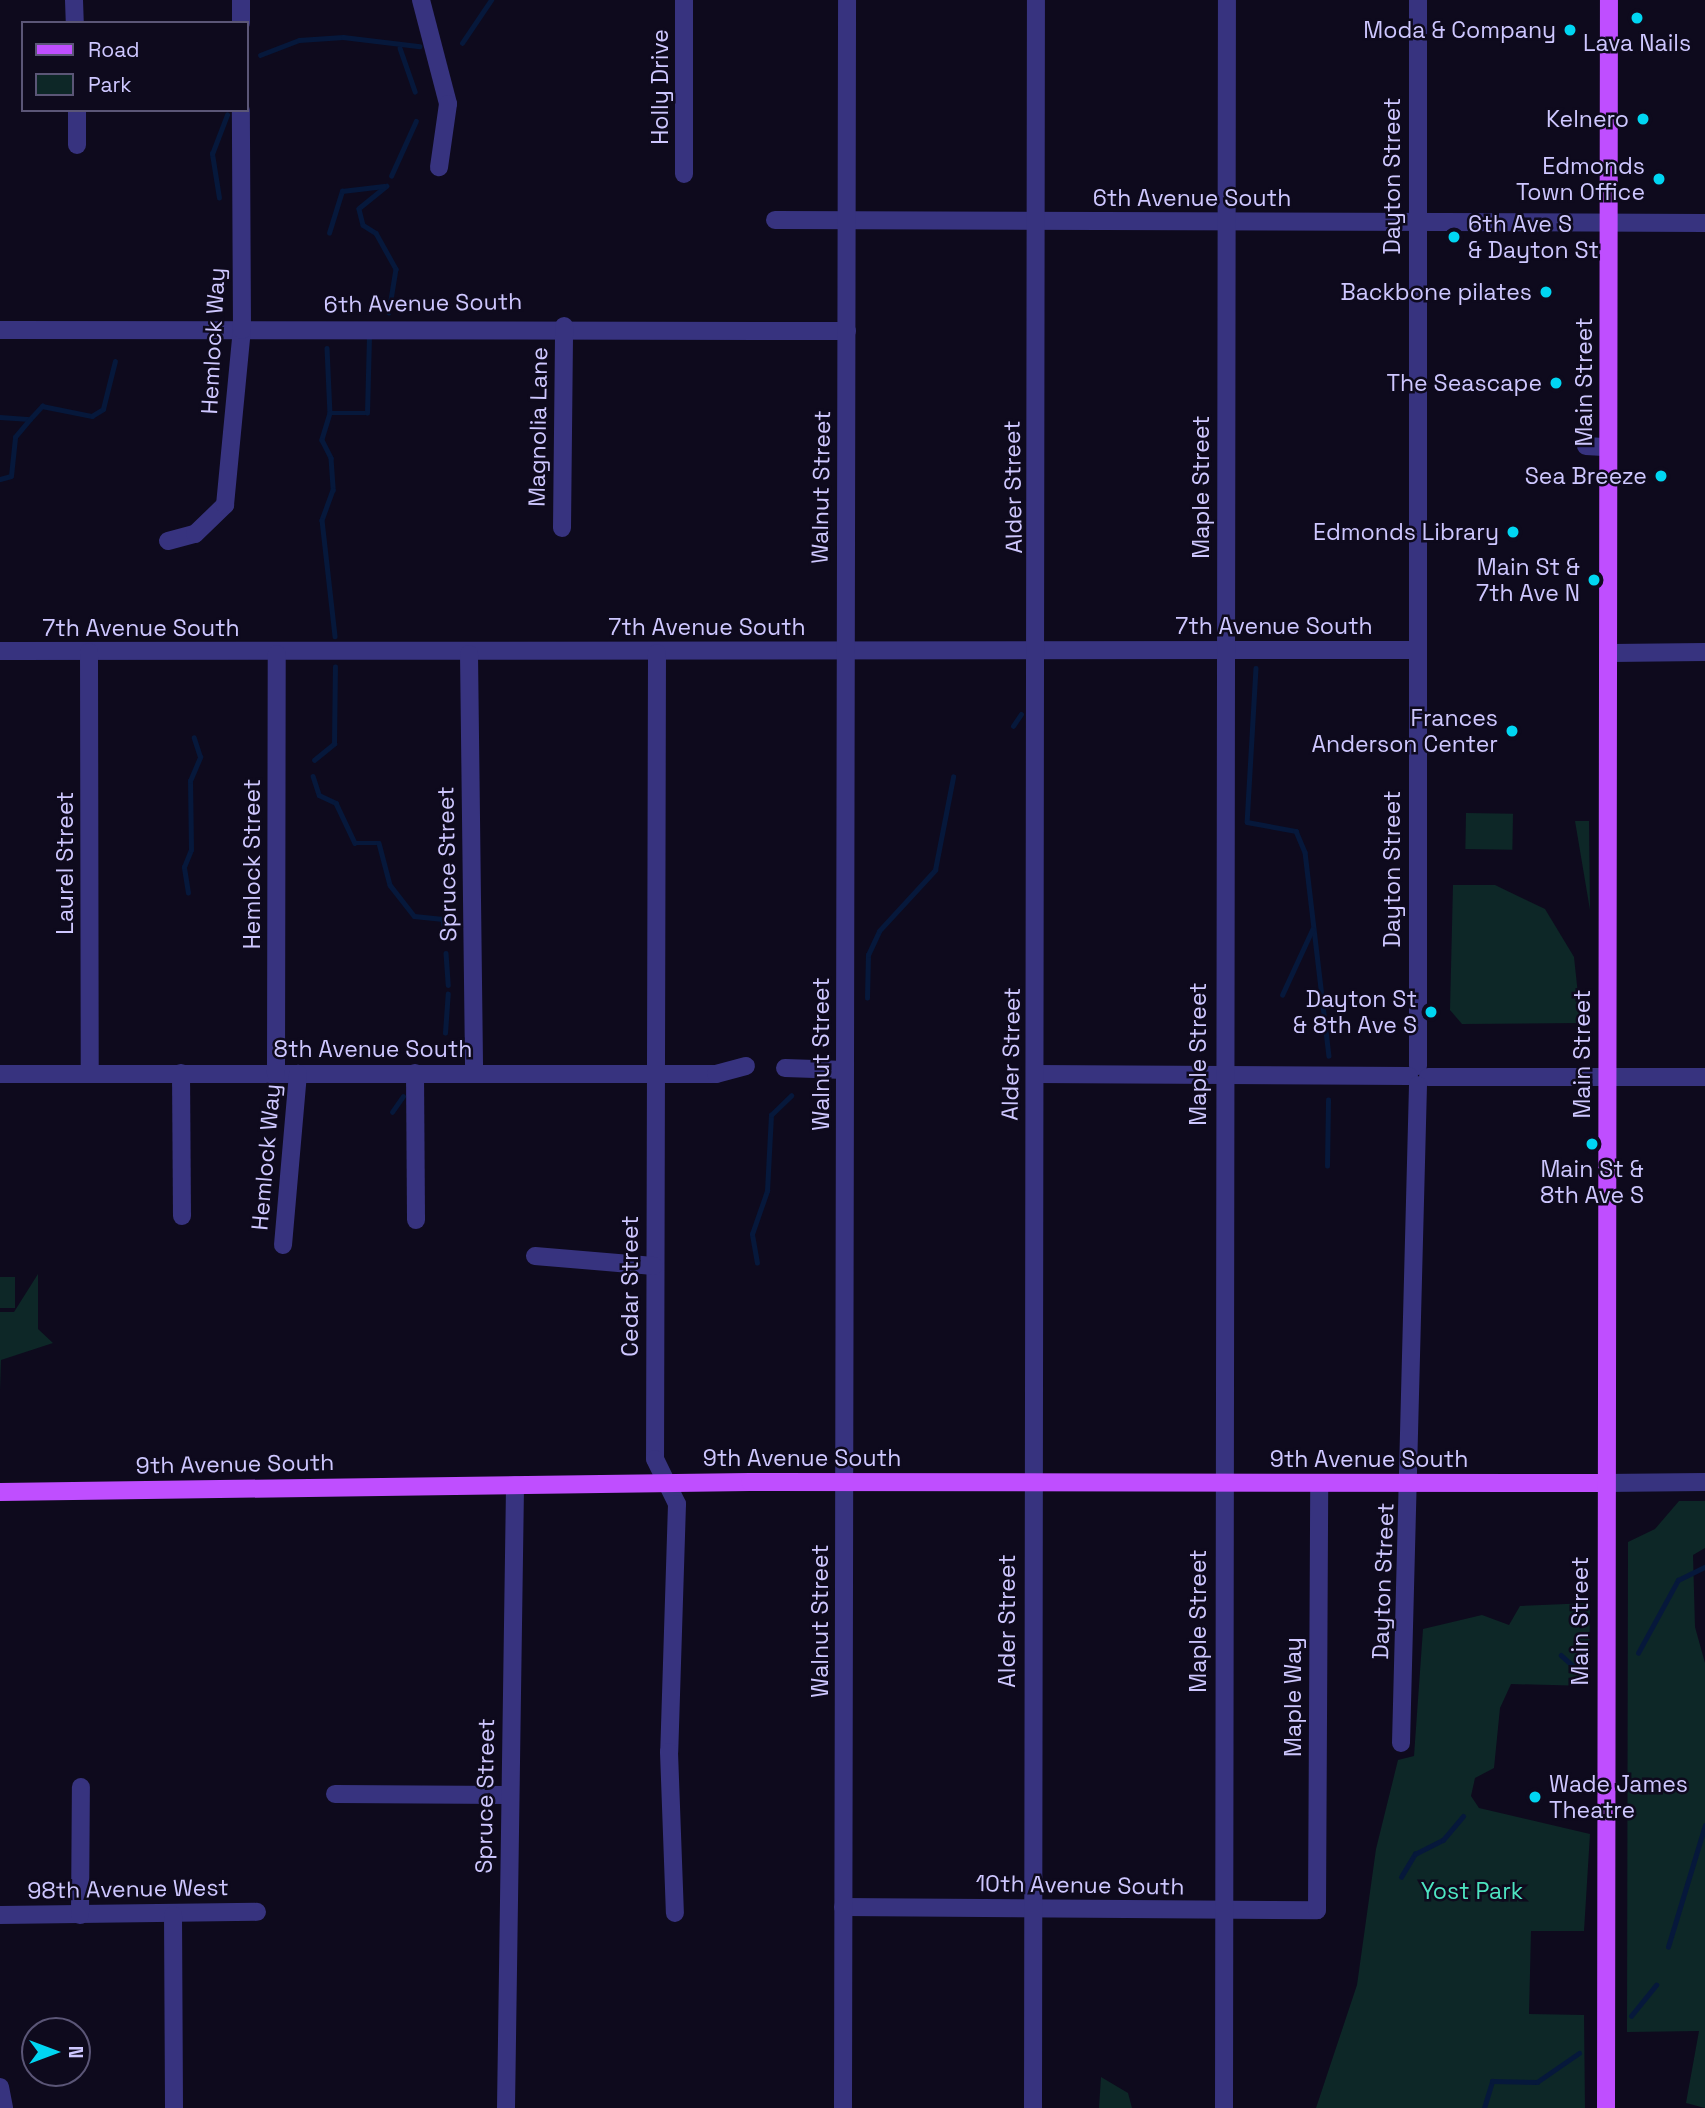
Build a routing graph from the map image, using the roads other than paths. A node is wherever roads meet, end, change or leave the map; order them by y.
1 (75, 0) edge
2 (241, 0) edge
3 (421, 0) edge
4 (684, 0) edge
5 (847, 0) edge
6 (1036, 0) edge
7 (1227, 0) edge
8 (1418, 0) edge
9 (1609, 0) edge
10 (75, 21) edge
11 (241, 21) edge
12 (77, 112) edge
13 (241, 112) edge
14 (77, 145) dead end
15 (439, 167) dead end
16 (684, 174) dead end
17 (775, 220) dead end
18 (845, 220) junction
19 (1226, 222) junction
20 (1416, 222) junction
21 (1609, 222) junction
22 (1705, 222) edge
23 (1035, 223) junction
24 (564, 326) junction
25 (0, 330) edge
26 (242, 330) junction
27 (847, 331) junction
28 (1586, 446) dead end
29 (1608, 446) junction
30 (562, 528) dead end
31 (169, 541) dead end
32 (1226, 649) junction
33 (844, 650) junction
34 (1415, 650) junction
35 (0, 651) edge
36 (89, 652) junction
37 (1040, 652) junction
38 (1705, 652) edge
39 (657, 653) junction
40 (1611, 653) junction
41 (277, 654) junction
42 (469, 654) junction
43 (746, 1066) dead end
44 (785, 1068) dead end
45 (845, 1070) junction
46 (655, 1072) junction
47 (181, 1073) junction
48 (415, 1073) junction
49 (474, 1073) junction
50 (0, 1074) edge
51 (90, 1074) junction
52 (276, 1074) junction
53 (298, 1074) junction
54 (1035, 1074) junction
55 (1222, 1074) junction
56 (1418, 1076) junction
57 (1606, 1077) junction
58 (1705, 1077) edge
59 (182, 1216) dead end
60 (416, 1220) dead end
61 (283, 1245) dead end
62 (534, 1256) dead end
63 (654, 1266) junction
64 (844, 1482) junction
65 (1223, 1482) junction
66 (1705, 1482) edge
67 (666, 1483) junction
68 (1031, 1483) junction
69 (1604, 1483) junction
70 (1319, 1484) junction
71 (1411, 1484) junction
72 (515, 1485) junction
73 (0, 1492) edge
74 (1401, 1743) dead end
75 (81, 1787) dead end
76 (335, 1794) dead end
77 (509, 1795) junction
78 (843, 1908) junction
79 (1032, 1909) junction
80 (1317, 1910) joint
81 (1222, 1911) junction
82 (257, 1912) dead end
83 (675, 1913) dead end
84 (0, 1915) edge
85 (80, 1915) junction
86 (173, 1915) junction
87 (0, 2087) edge
88 (4, 2108) edge
89 (174, 2108) edge
90 (506, 2108) edge
91 (843, 2108) edge
92 (1033, 2108) edge
93 (1224, 2108) edge
94 (1606, 2108) edge

1 - 10 street
2 - 11 street
3 - 15 street
4 - 16 street, Holly Drive
5 - 18 street, Walnut Street
6 - 23 street, Alder Street
7 - 19 street, Maple Street
8 - 20 street, Dayton Street
9 - 21 main road, Main Street
12 - 14 street
13 - 26 street, Hemlock Way
17 - 18 street, 6th Avenue South
18 - 23 street, 6th Avenue South
18 - 27 street, Walnut Street
19 - 20 street, 6th Avenue South
19 - 23 street, 6th Avenue South
19 - 32 street, Maple Street
20 - 21 street, 6th Avenue South
20 - 34 street, Dayton Street
21 - 22 street, 6th Avenue South
21 - 29 main road, Main Street
23 - 37 street, Alder Street
24 - 26 street, 6th Avenue South
24 - 27 street, 6th Avenue South
24 - 30 street, Magnolia Lane
25 - 26 street, 6th Avenue South
26 - 31 street, Hemlock Way
27 - 33 street, Walnut Street
28 - 29 street
29 - 40 main road, Main Street
32 - 34 street, 7th Avenue South
32 - 37 street, 7th Avenue South
32 - 55 street, Maple Street
33 - 37 street, 7th Avenue South
33 - 39 street, 7th Avenue South
33 - 45 street, Walnut Street
34 - 56 street, Dayton Street
35 - 36 street, 7th Avenue South
36 - 41 street, 7th Avenue South
36 - 51 street, Laurel Street
37 - 54 street, Alder Street
38 - 40 street
39 - 42 street, 7th Avenue South
39 - 46 street, Cedar Street
40 - 57 main road, Main Street
41 - 42 street, 7th Avenue South
41 - 52 street, Hemlock Street
42 - 49 street, Spruce Street
43 - 46 street, 8th Avenue South
44 - 45 street
45 - 64 street, Walnut Street
46 - 49 street, 8th Avenue South
46 - 63 street, Cedar Street
47 - 51 street, 8th Avenue South
47 - 52 street, 8th Avenue South
47 - 59 street
48 - 49 street, 8th Avenue South
48 - 53 street, 8th Avenue South
48 - 60 street
50 - 51 street, 8th Avenue South
52 - 53 street, 8th Avenue South
53 - 61 street, Hemlock Way
54 - 55 street
54 - 68 street, Alder Street
55 - 56 street
55 - 65 street, Maple Street
56 - 57 street
56 - 71 street, Dayton Street
57 - 58 street
57 - 69 main road, Main Street
62 - 63 street
63 - 67 street, Cedar Street
64 - 67 main road, 9th Avenue South
64 - 68 main road, 9th Avenue South
64 - 78 street, Walnut Street
65 - 68 main road, 9th Avenue South
65 - 70 main road, 9th Avenue South
65 - 81 street, Maple Street
66 - 69 street
67 - 72 main road, 9th Avenue South
67 - 83 street, Cedar Street
68 - 79 street, Alder Street
69 - 71 main road, 9th Avenue South
69 - 94 main road, Main Street
70 - 71 main road, 9th Avenue South
70 - 80 street, Maple Way
71 - 74 street, Dayton Street
72 - 73 main road, 9th Avenue South
72 - 77 street, Spruce Street
75 - 85 street
76 - 77 street
77 - 90 street, Spruce Street
78 - 79 street, 10th Avenue South
78 - 91 street, Walnut Street
79 - 81 street, 10th Avenue South
79 - 92 street, Alder Street
80 - 81 street, 10th Avenue South
81 - 93 street, Maple Street
82 - 86 street, 98th Avenue West
84 - 85 street, 98th Avenue West
85 - 86 street, 98th Avenue West
86 - 89 street
87 - 88 street

